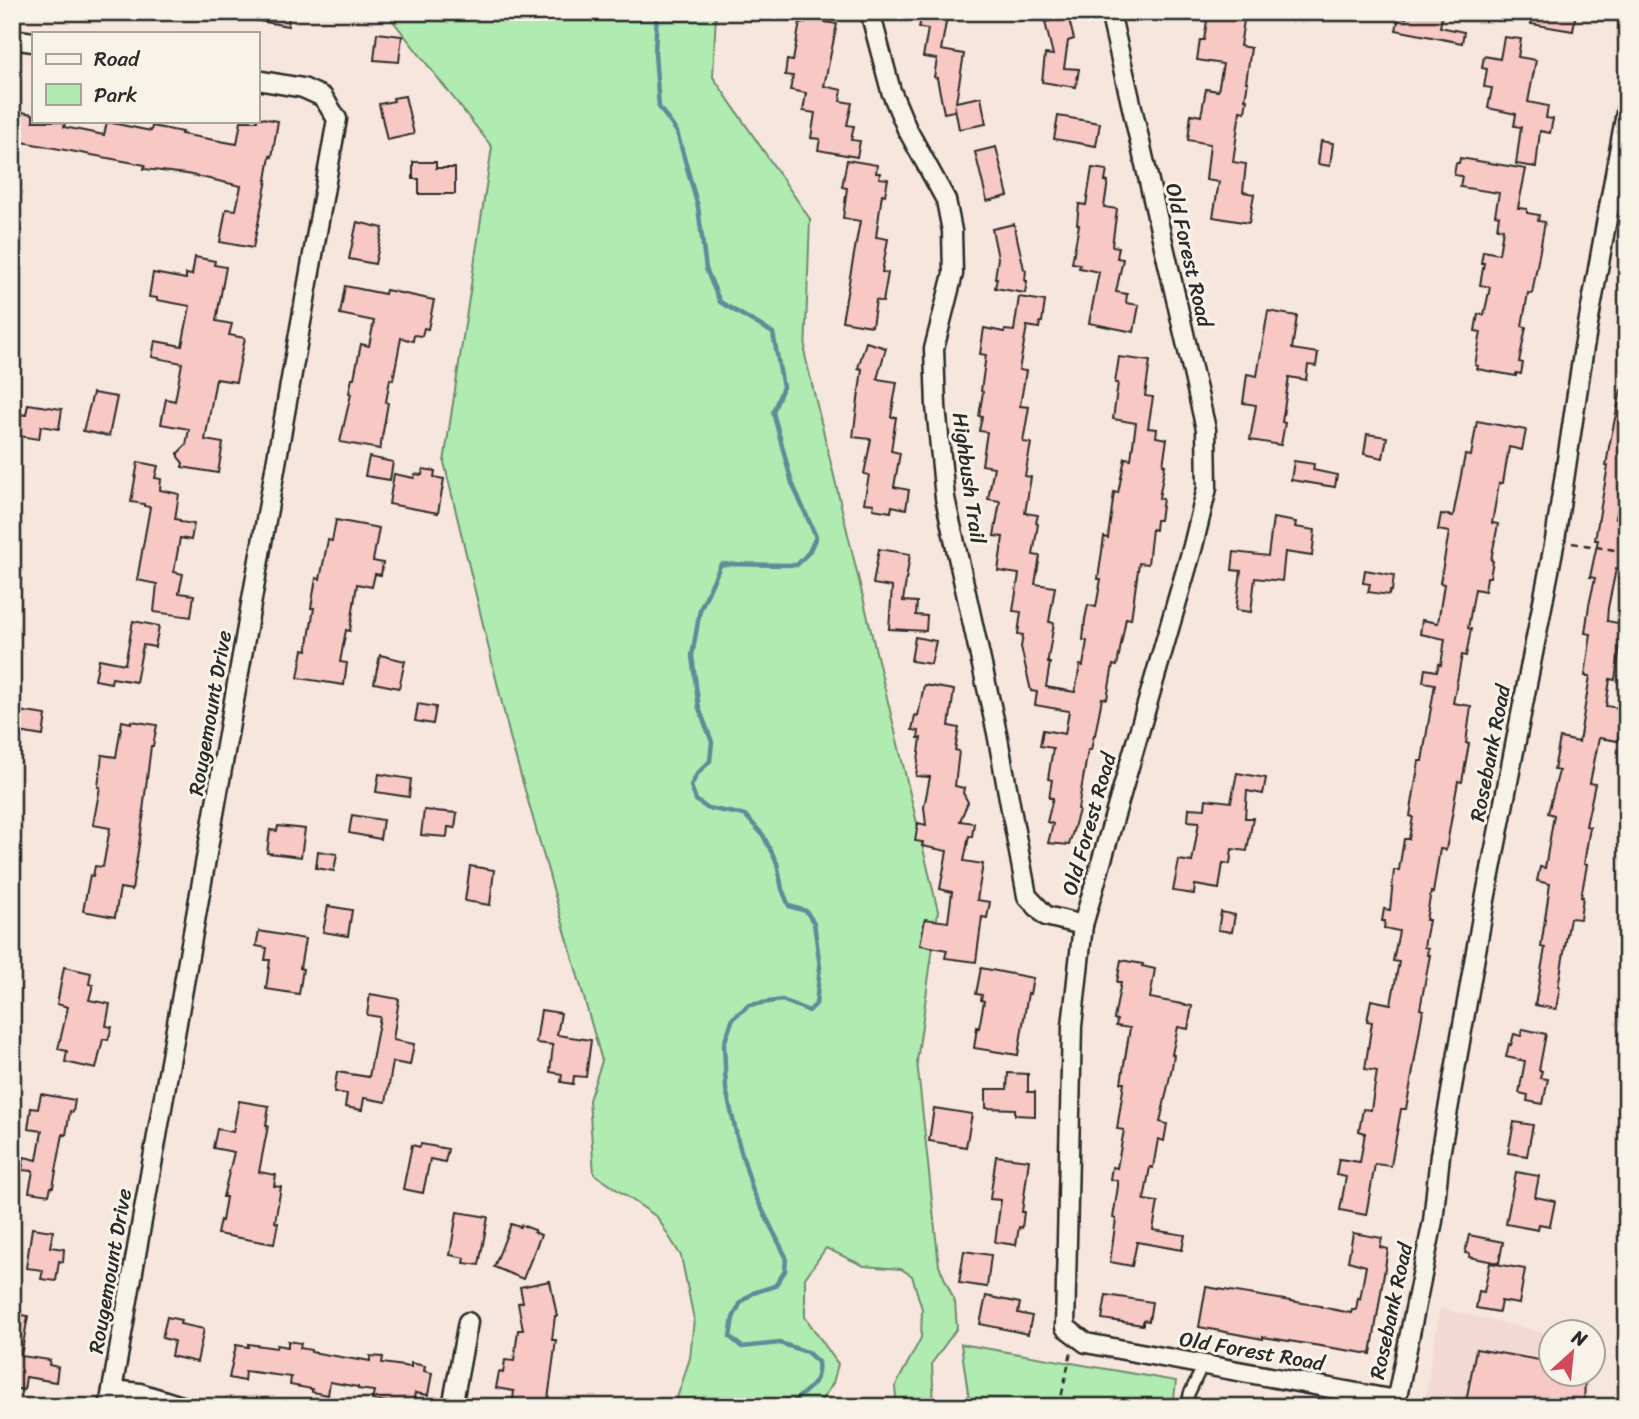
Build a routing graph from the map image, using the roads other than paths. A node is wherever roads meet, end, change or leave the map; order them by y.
1 (870, 12) edge
2 (1110, 12) edge
3 (12, 38) edge
4 (32, 42) edge
5 (259, 80) edge
6 (1627, 107) edge
7 (1083, 925) junction
8 (468, 1322) dead end
9 (1203, 1365) junction
10 (111, 1399) edge
11 (1395, 1404) edge
12 (185, 1407) edge
13 (453, 1407) edge
14 (1187, 1407) edge

1 - 7 street, Highbush Trail
2 - 7 street, Old Forest Road
3 - 4 street
5 - 10 street, Rougemount Drive
6 - 11 street, Rosebank Road
7 - 9 street, Old Forest Road
8 - 13 street
9 - 11 street, Old Forest Road
9 - 14 lane
10 - 12 street

